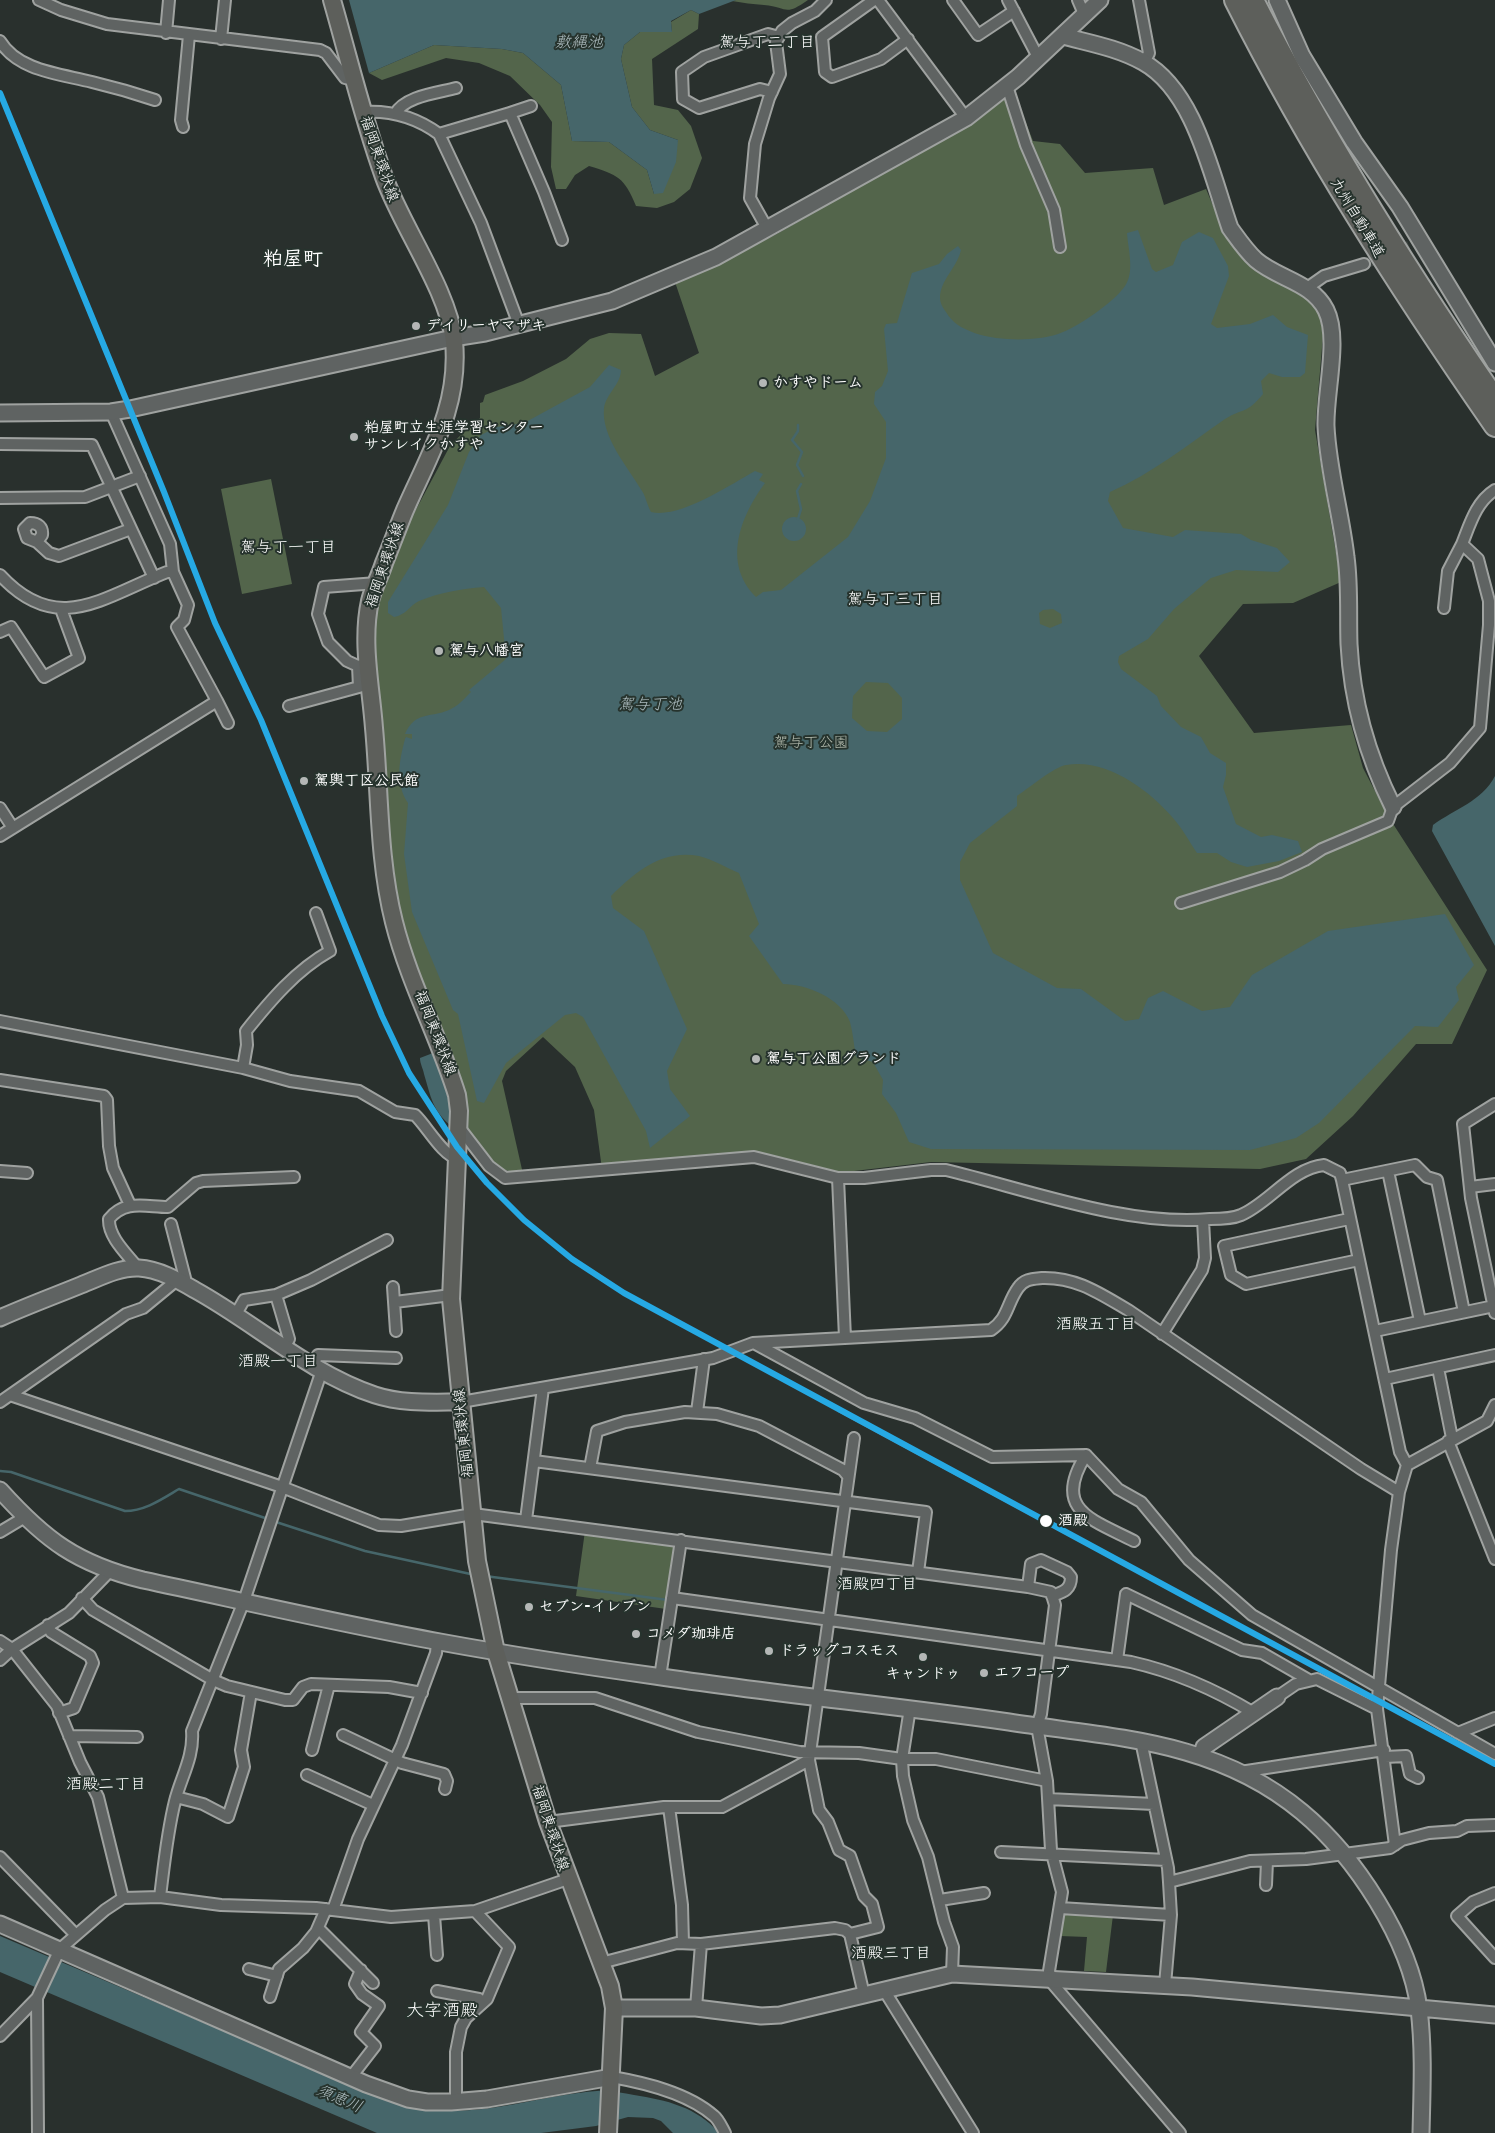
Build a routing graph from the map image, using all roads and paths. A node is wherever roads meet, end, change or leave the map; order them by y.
1 (40, 0) edge
2 (169, 0) edge
3 (225, 0) edge
4 (332, 0) edge
5 (826, 0) edge
6 (874, 0) edge
7 (878, 0) edge
8 (953, 0) edge
9 (1008, 0) edge
10 (1100, 0) edge
11 (1139, 0) edge
12 (1235, 0) edge
13 (1253, 0) edge
14 (1282, 2) edge
15 (1081, 7) edge
16 (1014, 11) junction
17 (166, 32) junction
18 (189, 35) junction
19 (1062, 36) junction
20 (779, 37) junction
21 (221, 39) junction
22 (908, 39) junction
23 (0, 41) edge
24 (1038, 59) junction
25 (1144, 63) junction
26 (354, 80) junction
27 (1007, 86) junction
28 (456, 88) dead end
29 (772, 92) junction
30 (155, 100) dead end
31 (531, 106) dead end
32 (362, 112) junction
33 (510, 113) junction
34 (395, 114) junction
35 (966, 118) junction
36 (183, 127) dead end
37 (439, 134) junction
38 (768, 230) junction
39 (562, 240) dead end
40 (1060, 247) dead end
41 (1364, 264) tunnel mouth
42 (1307, 288) junction
43 (519, 326) junction
44 (454, 338) junction
45 (1495, 363) edge
46 (1495, 399) edge
47 (111, 412) junction
48 (0, 413) edge
49 (1495, 426) edge
50 (0, 444) edge
51 (140, 476) junction
52 (112, 488) junction
53 (1495, 490) edge
54 (0, 498) edge
55 (131, 529) junction
56 (37, 542) dead end
57 (1462, 544) junction
58 (173, 572) junction
59 (0, 575) edge
60 (154, 578) junction
61 (377, 583) junction
62 (1444, 608) dead end
63 (61, 609) junction
64 (0, 632) edge
65 (363, 664) junction
66 (217, 700) junction
67 (290, 706) dead end
68 (228, 723) dead end
69 (1393, 807) junction
70 (0, 808) edge
71 (13, 828) junction
72 (0, 836) edge
73 (1181, 903) dead end
74 (316, 913) dead end
75 (0, 1021) edge
76 (242, 1068) junction
77 (0, 1080) edge
78 (1495, 1104) edge
79 (458, 1127) junction
80 (456, 1158) junction
81 (0, 1171) edge
82 (1388, 1171) junction
83 (27, 1173) dead end
84 (294, 1177) dead end
85 (838, 1178) junction
86 (1342, 1180) junction
87 (1495, 1184) edge
88 (1470, 1188) junction
89 (130, 1205) junction
90 (1349, 1219) junction
91 (1203, 1220) junction
92 (171, 1224) dead end
93 (387, 1240) dead end
94 (1359, 1260) junction
95 (138, 1268) junction
96 (180, 1281) junction
97 (393, 1287) dead end
98 (276, 1295) junction
99 (451, 1295) junction
100 (395, 1302) junction
101 (1494, 1310) edge
102 (1464, 1312) junction
103 (236, 1314) junction
104 (0, 1318) edge
105 (1420, 1321) junction
106 (396, 1331) dead end
107 (1375, 1331) junction
108 (1162, 1334) junction
109 (845, 1338) junction
110 (753, 1343) junction
111 (286, 1346) junction
112 (1495, 1356) edge
113 (396, 1358) dead end
114 (704, 1359) junction
115 (318, 1367) junction
116 (1438, 1368) junction
117 (1384, 1379) junction
118 (543, 1388) junction
119 (10, 1395) junction
120 (0, 1402) edge
121 (461, 1402) junction
122 (1495, 1405) edge
123 (697, 1412) junction
124 (854, 1438) dead end
125 (1450, 1440) junction
126 (1086, 1455) junction
127 (534, 1461) junction
128 (1407, 1465) junction
129 (590, 1468) junction
130 (848, 1476) junction
131 (282, 1487) junction
132 (0, 1490) edge
133 (1399, 1492) junction
134 (844, 1501) junction
135 (473, 1514) junction
136 (25, 1517) junction
137 (526, 1520) junction
138 (0, 1532) edge
139 (680, 1540) junction
140 (1134, 1541) dead end
141 (1495, 1559) edge
142 (836, 1562) junction
143 (109, 1572) junction
144 (918, 1572) junction
145 (1028, 1587) junction
146 (1052, 1596) junction
147 (82, 1598) junction
148 (672, 1598) junction
149 (244, 1601) junction
150 (829, 1620) junction
151 (48, 1626) junction
152 (0, 1641) edge
153 (437, 1642) junction
154 (12, 1649) junction
155 (1049, 1651) junction
156 (496, 1652) junction
157 (0, 1660) edge
158 (1117, 1660) junction
159 (660, 1677) junction
160 (213, 1680) junction
161 (1309, 1680) junction
162 (329, 1685) junction
163 (1381, 1687) junction
164 (251, 1692) junction
165 (422, 1693) junction
166 (818, 1697) junction
167 (1277, 1697) joint
168 (510, 1698) junction
169 (910, 1708) junction
170 (1377, 1709) junction
171 (59, 1713) junction
172 (1254, 1713) junction
173 (1495, 1718) edge
174 (1037, 1726) junction
175 (1458, 1733) junction
176 (343, 1735) dead end
177 (69, 1736) junction
178 (137, 1737) dead end
179 (1141, 1741) junction
180 (312, 1750) dead end
181 (1384, 1754) junction
182 (1495, 1754) edge
183 (1202, 1755) junction
184 (810, 1756) junction
185 (902, 1759) junction
186 (394, 1760) junction
187 (1239, 1772) junction
188 (307, 1775) dead end
189 (1418, 1778) dead end
190 (1047, 1781) junction
191 (444, 1789) dead end
192 (176, 1797) junction
193 (1048, 1799) junction
194 (1154, 1804) junction
195 (373, 1805) junction
196 (669, 1807) junction
197 (548, 1822) junction
198 (1495, 1825) edge
199 (1395, 1845) junction
200 (1001, 1852) dead end
201 (1052, 1853) junction
202 (1343, 1854) junction
203 (0, 1857) edge
204 (1166, 1860) junction
205 (1267, 1861) junction
206 (568, 1879) junction
207 (1169, 1882) junction
208 (1266, 1885) dead end
209 (984, 1893) dead end
210 (1495, 1893) edge
211 (160, 1897) junction
212 (123, 1898) junction
213 (940, 1900) junction
214 (1060, 1908) junction
215 (329, 1910) junction
216 (475, 1911) junction
217 (434, 1915) junction
218 (1170, 1915) junction
219 (0, 1924) edge
220 (318, 1928) junction
221 (75, 1934) junction
222 (850, 1934) junction
223 (684, 1943) junction
224 (701, 1944) junction
225 (58, 1953) junction
226 (436, 1955) dead end
227 (1495, 1958) edge
228 (602, 1963) junction
229 (249, 1969) dead end
230 (361, 1970) junction
231 (952, 1974) junction
232 (276, 1976) junction
233 (1051, 1978) junction
234 (373, 1983) dead end
235 (1165, 1985) junction
236 (884, 1990) junction
237 (438, 1992) dead end
238 (39, 1994) junction
239 (864, 1995) junction
240 (270, 1997) dead end
241 (483, 2002) junction
242 (1419, 2007) junction
243 (614, 2008) junction
244 (696, 2008) junction
245 (1495, 2015) edge
246 (0, 2036) edge
247 (351, 2077) junction
248 (612, 2082) junction
249 (456, 2102) junction
250 (608, 2129) edge
251 (38, 2133) edge
252 (725, 2133) edge
253 (973, 2133) edge
254 (1180, 2133) edge
255 (1421, 2133) edge

1 - 17 street
2 - 17 street
3 - 21 street
4 - 26 main road, 福岡東環状線
5 - 20 street
6 - 22 street
7 - 22 street
8 - 16 street
9 - 16 street
10 - 15 street
11 - 25 street
12 - 49 highway, 九州自動車道
13 - 46 highway, 九州自動車道
14 - 45 street
15 - 19 street
16 - 24 street
17 - 18 street
18 - 21 street
18 - 36 street
19 - 24 street
19 - 25 street
20 - 29 street
20 - 29 street
21 - 26 street
22 - 35 street
23 - 30 street
24 - 27 street
25 - 42 street
26 - 32 main road, 福岡東環状線
27 - 35 street
27 - 40 street
28 - 34 street
29 - 38 street
31 - 33 street
32 - 34 street
32 - 44 main road, 福岡東環状線
33 - 37 street
33 - 39 street
34 - 37 street
35 - 38 street
37 - 43 street
38 - 43 street
41 - 42 street
42 - 69 street
43 - 44 street
44 - 47 street
44 - 61 main road, 福岡東環状線
47 - 48 street
47 - 51 street
50 - 52 street
51 - 52 street
51 - 58 street
52 - 54 street
52 - 55 street
53 - 57 street
55 - 56 street
55 - 60 street
57 - 62 street
57 - 69 street
58 - 60 street
58 - 66 street
59 - 63 street
60 - 63 street
61 - 65 main road, 福岡東環状線
61 - 65 street
63 - 64 street
65 - 67 street
65 - 79 main road, 福岡東環状線
66 - 68 street
66 - 71 street
69 - 73 street
70 - 71 street
71 - 72 street
74 - 76 street
75 - 76 street
76 - 80 street
77 - 89 street
78 - 88 street
79 - 80 main road, 福岡東環状線
79 - 85 street
80 - 99 main road, 福岡東環状線
81 - 83 street
82 - 86 street
82 - 102 street
82 - 105 street
84 - 89 street
85 - 91 street
85 - 109 street
86 - 90 street
86 - 91 street
87 - 88 street
88 - 101 street
89 - 95 street
90 - 94 street
90 - 94 street
91 - 108 street
92 - 96 street
93 - 98 street
94 - 107 street
95 - 96 street
95 - 104 street
96 - 103 street
96 - 119 street
97 - 100 street
98 - 103 street
98 - 111 street
99 - 100 street
99 - 121 main road, 福岡東環状線
100 - 106 street
101 - 102 street
102 - 105 street
103 - 111 street
105 - 107 street
107 - 117 street
108 - 109 street
108 - 133 street
109 - 110 street
110 - 114 street
110 - 126 street
111 - 115 street
112 - 116 street
113 - 115 street
114 - 118 street
114 - 123 street
115 - 121 street
115 - 131 street
116 - 117 street
116 - 125 street
117 - 128 street
118 - 121 street
118 - 127 street
119 - 120 street
119 - 131 street
121 - 135 main road, 福岡東環状線
122 - 125 street
123 - 129 street
123 - 130 street
124 - 130 street
125 - 128 street
125 - 141 street
126 - 140 street
126 - 163 street
127 - 129 street
127 - 137 street
128 - 133 street
129 - 134 street
130 - 134 street
131 - 135 street
131 - 149 street
132 - 136 street
133 - 163 street
134 - 142 street
134 - 144 street
135 - 137 street
135 - 156 main road, 福岡東環状線
136 - 138 street
136 - 143 street
137 - 139 street
139 - 142 street
139 - 148 street
142 - 144 street
142 - 150 street
143 - 147 street
143 - 149 street
144 - 145 street
145 - 146 street
145 - 146 street
146 - 155 street
147 - 151 street
147 - 160 street
148 - 150 street
148 - 159 street
149 - 153 street
149 - 160 street
150 - 155 street
150 - 166 street
151 - 154 street
151 - 171 street
152 - 154 street
153 - 156 street
153 - 165 street
154 - 157 street
154 - 171 street
155 - 158 street
155 - 174 street
156 - 159 street
156 - 168 main road, 福岡東環状線
158 - 161 street
158 - 172 street
159 - 166 street
160 - 164 street
160 - 192 street
161 - 167 street
161 - 170 street
162 - 164 street
162 - 165 street
162 - 180 street
163 - 170 street
163 - 175 street
164 - 192 street
165 - 186 street
166 - 169 street
166 - 184 street
167 - 172 street
168 - 184 street
168 - 197 main road, 福岡東環状線
169 - 174 street
169 - 185 street
170 - 181 street
171 - 177 street
172 - 183 street
173 - 175 street
174 - 179 street
174 - 190 street
175 - 182 street
176 - 186 street
177 - 178 street
177 - 212 street
179 - 183 street
179 - 194 street
181 - 187 street
181 - 189 street
181 - 199 street
183 - 187 street
184 - 185 street
184 - 196 street
184 - 222 street
185 - 190 street
185 - 213 street
186 - 191 street
186 - 195 street
187 - 202 street
188 - 195 street
190 - 193 street
192 - 211 street
193 - 194 street
193 - 201 street
194 - 204 street
195 - 215 street
196 - 197 street
196 - 223 street
197 - 206 main road, 福岡東環状線
198 - 199 street
199 - 202 street
200 - 201 street
201 - 204 street
201 - 214 street
202 - 205 street
202 - 242 street
203 - 221 street
204 - 207 street
205 - 207 street
205 - 208 street
206 - 216 street
206 - 228 main road, 福岡東環状線
207 - 218 street
209 - 213 street
210 - 227 street
211 - 212 street
211 - 215 street
212 - 221 street
213 - 231 street
214 - 218 street
214 - 233 street
215 - 217 street
215 - 220 street
216 - 217 street
216 - 241 street
217 - 226 street
218 - 235 street
219 - 225 street
220 - 230 street
220 - 232 street
221 - 225 street
222 - 224 street
222 - 239 street
223 - 224 street
223 - 228 street
224 - 244 street
225 - 238 street
225 - 247 street
228 - 243 main road, 福岡東環状線
229 - 232 street
230 - 234 street
230 - 247 street
231 - 233 street
231 - 236 street
232 - 240 street
233 - 235 street
233 - 254 street
235 - 242 street
236 - 239 street
236 - 253 street
237 - 241 street
238 - 246 street
238 - 251 street
239 - 244 street
241 - 249 street
242 - 245 street
242 - 255 street
243 - 244 street
243 - 248 main road, 福岡東環状線
247 - 249 street
248 - 249 street
248 - 250 main road, 福岡東環状線
248 - 252 street

